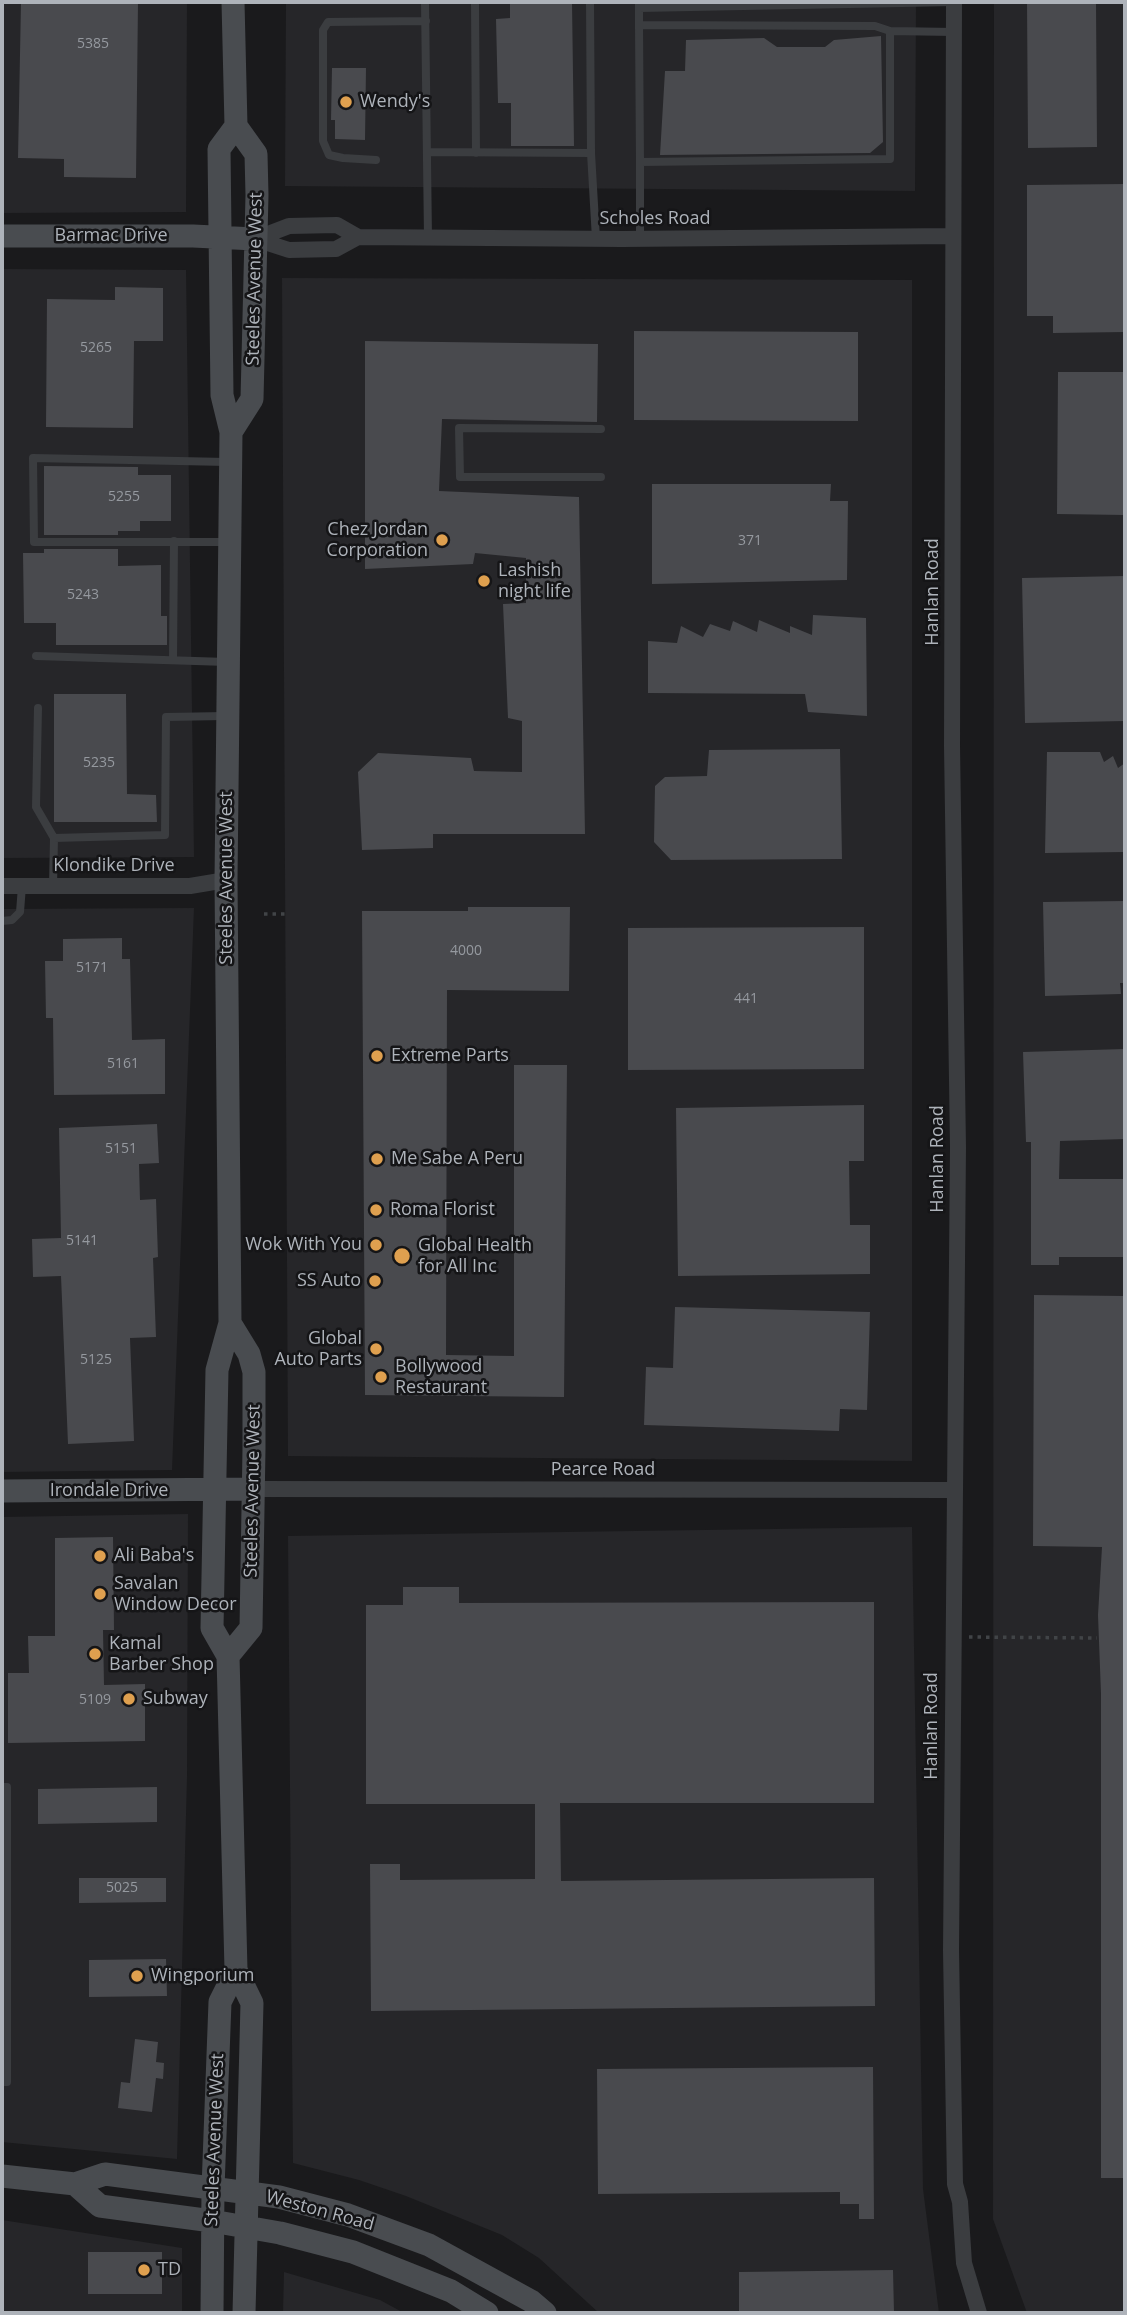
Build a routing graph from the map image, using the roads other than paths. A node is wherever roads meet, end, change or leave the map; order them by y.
1 (233, 2) edge
2 (425, 2) edge
3 (475, 2) edge
4 (590, 2) edge
5 (954, 2) edge
6 (639, 5) edge
7 (426, 21) junction
8 (639, 25) junction
9 (890, 31) junction
10 (954, 32) junction
11 (236, 126) junction
12 (428, 152) junction
13 (477, 152) junction
14 (591, 153) junction
15 (376, 160) dead end
16 (640, 162) junction
17 (2, 236) edge
18 (953, 236) junction
19 (221, 237) junction
20 (358, 237) junction
21 (428, 238) junction
22 (255, 239) junction
23 (596, 239) junction
24 (640, 239) junction
25 (601, 429) dead end
26 (231, 432) junction
27 (231, 462) junction
28 (601, 477) dead end
29 (174, 541) junction
30 (229, 542) junction
31 (36, 656) dead end
32 (173, 660) junction
33 (227, 662) junction
34 (38, 708) dead end
35 (228, 716) junction
36 (54, 838) junction
37 (226, 880) junction
38 (2, 886) edge
39 (22, 886) junction
40 (53, 886) junction
41 (2, 921) edge
42 (230, 1324) junction
43 (216, 1489) junction
44 (252, 1489) junction
45 (954, 1490) junction
46 (2, 1492) edge
47 (228, 1656) junction
48 (2, 1787) edge
49 (236, 1970) junction
50 (2, 2082) edge
51 (2, 2176) edge
52 (75, 2183) junction
53 (213, 2188) junction
54 (246, 2192) junction
55 (212, 2221) junction
56 (244, 2227) junction
57 (212, 2313) edge
58 (244, 2313) edge
59 (487, 2313) edge
60 (545, 2313) edge
61 (979, 2313) edge

1 - 11 main road
2 - 7 lane
3 - 13 lane
4 - 14 lane
5 - 6 lane
5 - 10 street, Hanlan Road
6 - 8 lane
7 - 12 lane
7 - 15 lane
8 - 9 lane
8 - 16 lane
9 - 10 lane
9 - 16 lane
10 - 18 street, Hanlan Road
11 - 19 main road, Steeles Avenue West
11 - 22 main road, Steeles Avenue West
12 - 13 lane
12 - 21 lane
13 - 14 lane
14 - 23 lane
16 - 24 lane
17 - 19 main road, Barmac Drive
18 - 24 street, Scholes Road
18 - 45 street, Hanlan Road
19 - 22 main road, Barmac Drive
19 - 26 main road, Steeles Avenue West
20 - 21 street, Scholes Road
20 - 22 street, Scholes Road
20 - 22 street, Scholes Road
21 - 23 street, Scholes Road
22 - 26 main road, Steeles Avenue West
23 - 24 street, Scholes Road
25 - 28 lane
26 - 27 main road, Steeles Avenue West
27 - 29 lane
27 - 30 main road, Steeles Avenue West
29 - 30 lane
29 - 32 lane
30 - 33 main road, Steeles Avenue West
31 - 32 lane
32 - 33 lane
33 - 35 main road, Steeles Avenue West
34 - 36 lane
35 - 36 lane
35 - 37 main road, Steeles Avenue West
36 - 40 lane
37 - 40 street, Klondike Drive
37 - 42 main road, Steeles Avenue West
38 - 39 street, Klondike Drive
39 - 40 street, Klondike Drive
39 - 41 lane
42 - 43 main road, Steeles Avenue West
42 - 44 main road, Steeles Avenue West
43 - 44 main road, Irondale Drive
43 - 46 main road, Irondale Drive
43 - 47 main road, Steeles Avenue West
44 - 45 street, Pearce Road
44 - 47 main road, Steeles Avenue West
45 - 61 street, Hanlan Road
47 - 49 main road, Steeles Avenue West
48 - 50 lane
49 - 53 main road, Steeles Avenue West
49 - 54 main road, Steeles Avenue West
51 - 52 main road, Weston Road
52 - 53 main road, Weston Road
52 - 55 main road, Weston Road
53 - 54 main road, Weston Road
53 - 55 main road, Steeles Avenue West
54 - 56 main road, Steeles Avenue West
54 - 60 main road, Weston Road
55 - 56 main road, Weston Road
55 - 57 main road, Steeles Avenue West
56 - 58 main road, Steeles Avenue West
56 - 59 main road, Weston Road

